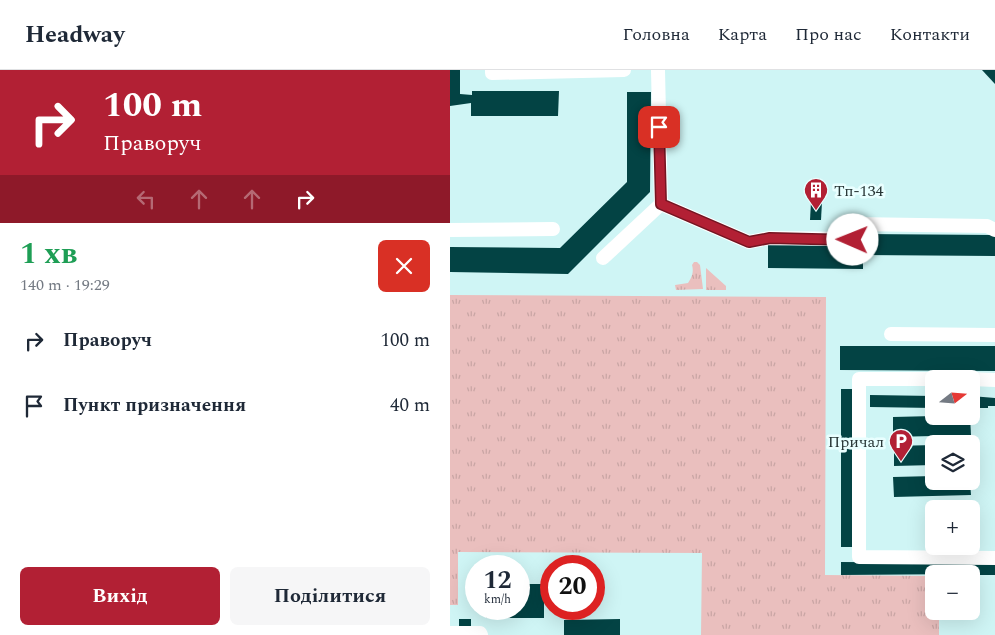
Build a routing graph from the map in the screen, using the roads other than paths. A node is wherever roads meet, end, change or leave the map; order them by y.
1 (492, 70) edge
2 (624, 70) edge
3 (658, 70) edge
4 (661, 204) junction
5 (553, 229) dead end
6 (450, 230) edge
7 (995, 230) edge
8 (603, 258) dead end
9 (891, 334) dead end
10 (995, 334) edge
11 (925, 379) edge
12 (980, 380) edge
13 (995, 380) edge
14 (995, 558) edge
15 (450, 633) edge
16 (482, 635) edge

1 - 2 lane
3 - 4 lane
4 - 7 lane
4 - 8 lane
5 - 6 lane
9 - 10 lane
11 - 14 lane
12 - 13 lane
15 - 16 lane

